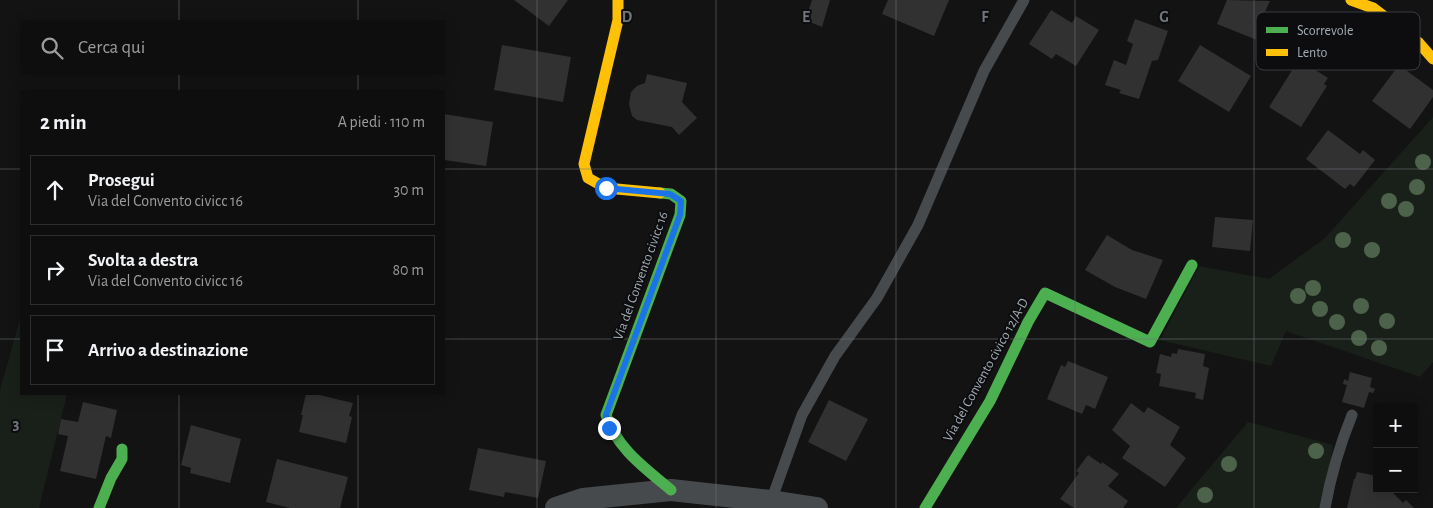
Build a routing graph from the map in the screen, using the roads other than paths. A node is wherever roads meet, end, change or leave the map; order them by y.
1 (618, 0) edge
2 (1024, 0) edge
3 (1352, 0) edge
4 (1378, 12) edge
5 (1420, 44) edge
6 (1433, 59) edge
7 (1192, 265) dead end
8 (1352, 415) dead end
9 (122, 449) dead end
10 (671, 490) junction
11 (770, 504) edge
12 (99, 508) edge
13 (556, 508) edge
14 (817, 508) edge
15 (925, 508) edge
16 (1325, 508) edge

1 - 10 street, Via del Convento civicc 16
2 - 11 lane
3 - 4 street
5 - 6 street
7 - 15 street, Via del Convento civico 12/A-D
8 - 16 lane
9 - 12 street
10 - 11 street
10 - 13 street
11 - 14 street

